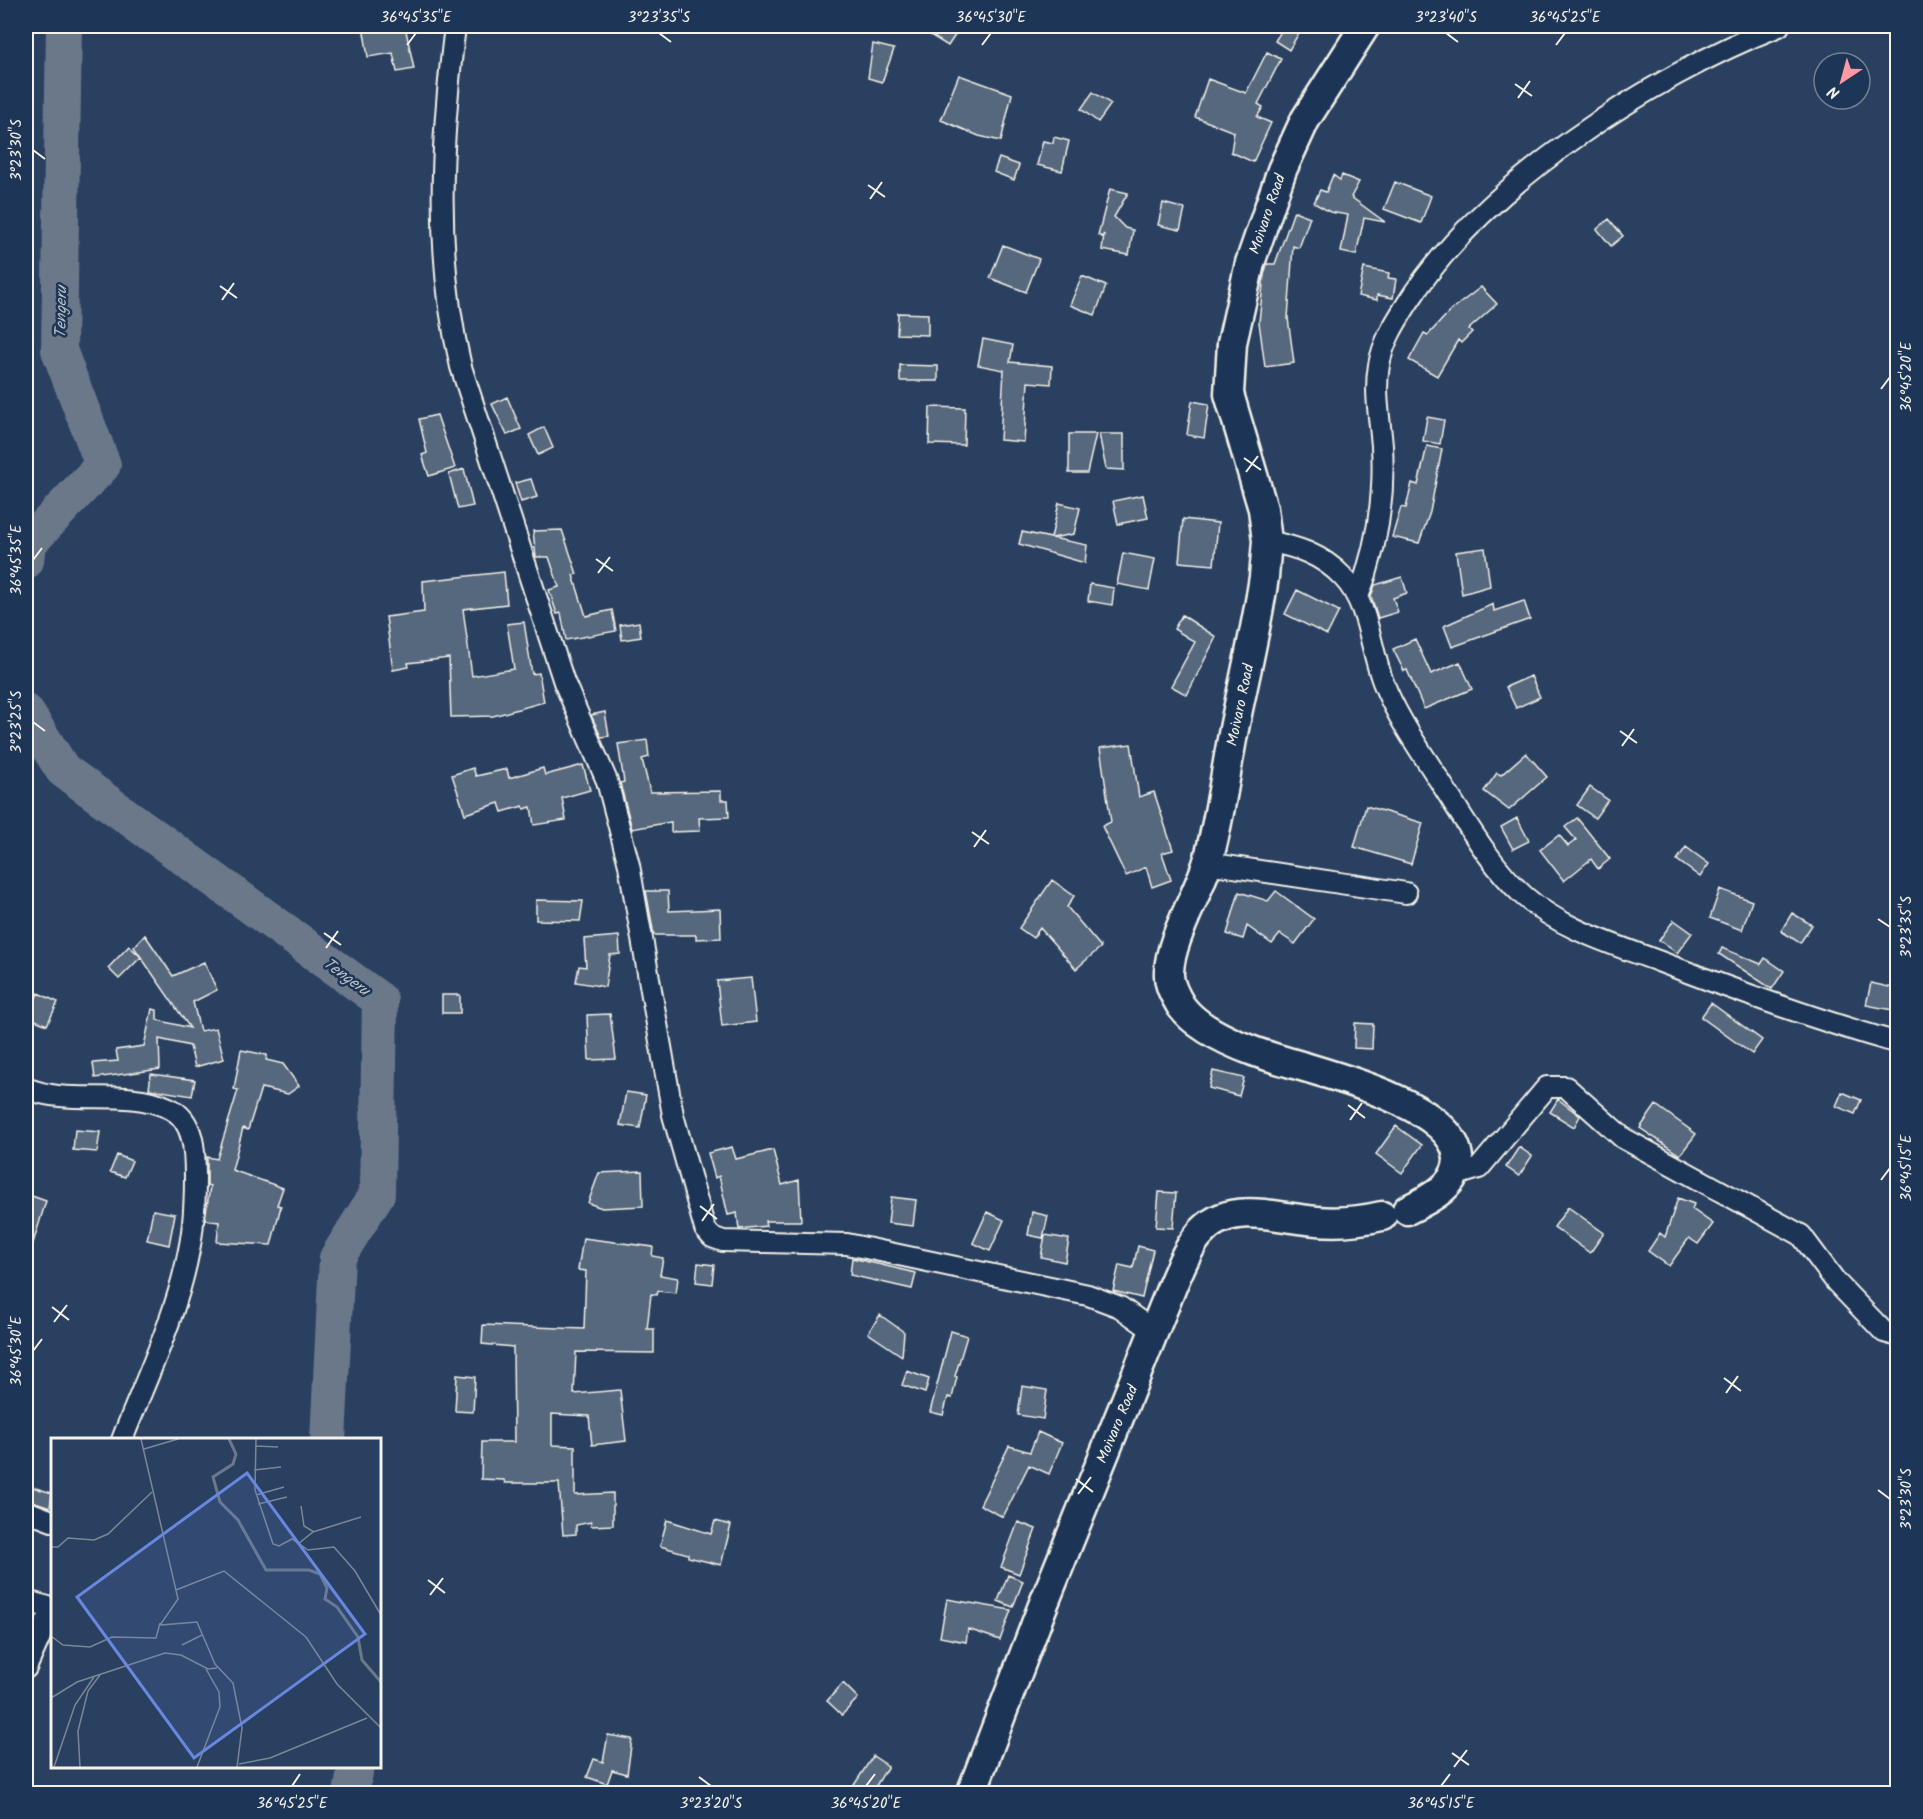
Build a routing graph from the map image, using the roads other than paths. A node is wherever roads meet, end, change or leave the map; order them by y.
1 (455, 26) edge
2 (1365, 26) edge
3 (1779, 26) edge
4 (1267, 542) junction
5 (1358, 597) junction
6 (1208, 863) junction
7 (1406, 893) dead end
8 (1898, 1043) edge
9 (26, 1088) edge
10 (1453, 1176) junction
11 (1155, 1332) junction
12 (1898, 1336) edge
13 (123, 1438) edge
14 (26, 1511) edge
15 (51, 1521) edge
16 (26, 1601) edge
17 (51, 1609) edge
18 (51, 1611) edge
19 (26, 1668) edge
20 (971, 1794) edge

1 - 11 street
2 - 4 street, Moivaro Road
3 - 5 street
4 - 5 street
4 - 6 street, Moivaro Road
5 - 8 street
6 - 7 street
6 - 10 street, Moivaro Road
9 - 13 street
10 - 11 street, Moivaro Road
10 - 12 street
11 - 20 street, Moivaro Road
14 - 15 street
16 - 17 street
18 - 19 street

